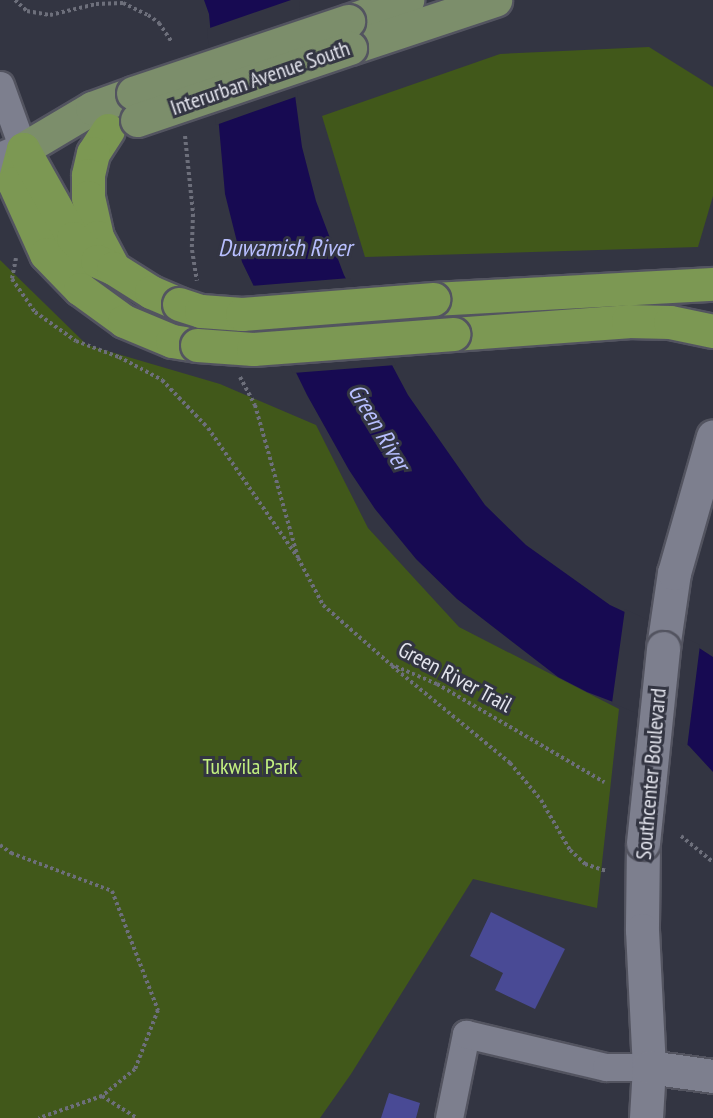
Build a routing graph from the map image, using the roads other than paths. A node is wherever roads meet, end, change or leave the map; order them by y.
1 (407, 0) edge
2 (495, 0) edge
3 (349, 35) junction
4 (0, 85) edge
5 (126, 114) junction
6 (12, 154) edge
7 (113, 267) junction
8 (713, 284) edge
9 (713, 331) edge
10 (713, 436) edge
11 (649, 1067) junction
12 (713, 1076) edge
13 (449, 1118) edge
14 (646, 1118) edge

1 - 3 main road, Interurban Avenue South
2 - 3 main road, Interurban Avenue South
3 - 5 main road, Interurban Avenue South, bridge
4 - 6 street
5 - 6 main road, Interurban Avenue South
5 - 6 main road, Interurban Avenue South
5 - 7 highway
6 - 7 highway
6 - 9 highway, bridge
7 - 8 highway, bridge
10 - 11 main road, Southcenter Boulevard, bridge
11 - 12 main road
11 - 13 street
11 - 14 main road, Southcenter Boulevard

